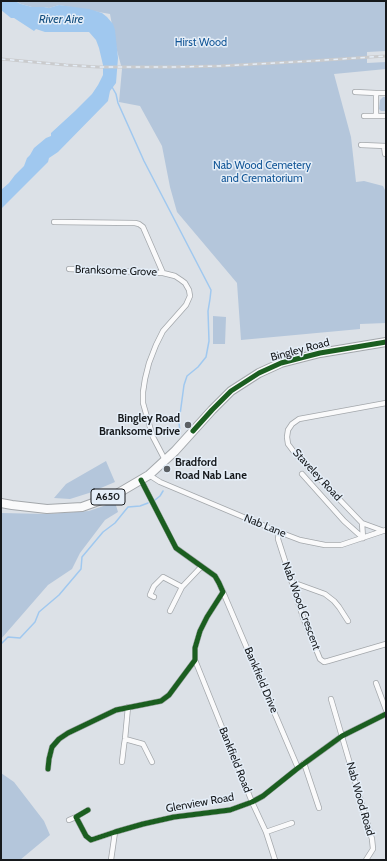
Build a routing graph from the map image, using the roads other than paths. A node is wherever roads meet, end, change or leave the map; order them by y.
1 (355, 92) dead end
2 (376, 93) junction
3 (386, 93) edge
4 (364, 116) dead end
5 (376, 116) junction
6 (386, 116) edge
7 (361, 145) dead end
8 (385, 146) edge
9 (384, 154) dead end
10 (54, 222) dead end
11 (69, 269) dead end
12 (164, 273) junction
13 (386, 342) edge
14 (386, 403) edge
15 (165, 460) junction
16 (302, 474) dead end
17 (149, 475) junction
18 (141, 480) junction
19 (1, 503) edge
20 (362, 523) junction
21 (385, 530) edge
22 (279, 532) junction
23 (363, 538) junction
24 (201, 567) junction
25 (292, 582) junction
26 (182, 587) junction
27 (223, 592) junction
28 (154, 597) dead end
29 (170, 612) dead end
30 (348, 621) dead end
31 (386, 644) edge
32 (195, 660) junction
33 (376, 683) dead end
34 (331, 699) dead end
35 (128, 707) junction
36 (386, 710) edge
37 (386, 714) edge
38 (342, 736) junction
39 (125, 739) junction
40 (122, 762) dead end
41 (152, 762) dead end
42 (304, 763) junction
43 (298, 768) junction
44 (48, 769) dead end
45 (252, 802) junction
46 (319, 808) dead end
47 (88, 810) dead end
48 (76, 817) junction
49 (69, 820) dead end
50 (292, 823) dead end
51 (115, 832) junction
52 (266, 832) junction
53 (111, 860) edge
54 (275, 860) edge
55 (366, 860) edge

1 - 2 street
2 - 3 street
2 - 5 street
4 - 5 street
5 - 6 street
7 - 8 street
8 - 9 street
10 - 12 street
11 - 12 street, Branksome Grove
12 - 15 street
13 - 15 highway, Bingley Road / A650
14 - 20 street, Staveley Road
15 - 17 highway, Bingley Road / A650
16 - 23 street
17 - 18 highway, Bingley Road / A650
17 - 22 street, Nab Lane
18 - 19 highway, Bingley Road / A650
18 - 24 street, Bankfield Drive
20 - 21 street, Staveley Road
20 - 23 street
21 - 23 street, Nab Lane
22 - 23 street, Nab Lane
22 - 25 street, Nab Wood Crescent
24 - 26 street
24 - 27 street, Bankfield Drive
25 - 30 street
25 - 31 street, Nab Wood Crescent
26 - 28 street
26 - 29 street
27 - 32 street
27 - 43 street, Bankfield Drive
32 - 35 street
32 - 45 street, Bankfield Road
33 - 36 street
34 - 38 street, Nab Wood Road
35 - 39 street
35 - 44 street
37 - 38 street, Glenview Road
38 - 42 street, Glenview Road
38 - 55 street, Nab Wood Road
39 - 40 street
39 - 41 street
42 - 43 street, Glenview Road
42 - 46 street
43 - 45 street, Glenview Road
45 - 51 street, Glenview Road
45 - 52 street, Bankfield Road
47 - 48 street
48 - 49 street
48 - 51 street, Glenview Road
50 - 52 street
51 - 53 street
52 - 54 street, Bankfield Road

